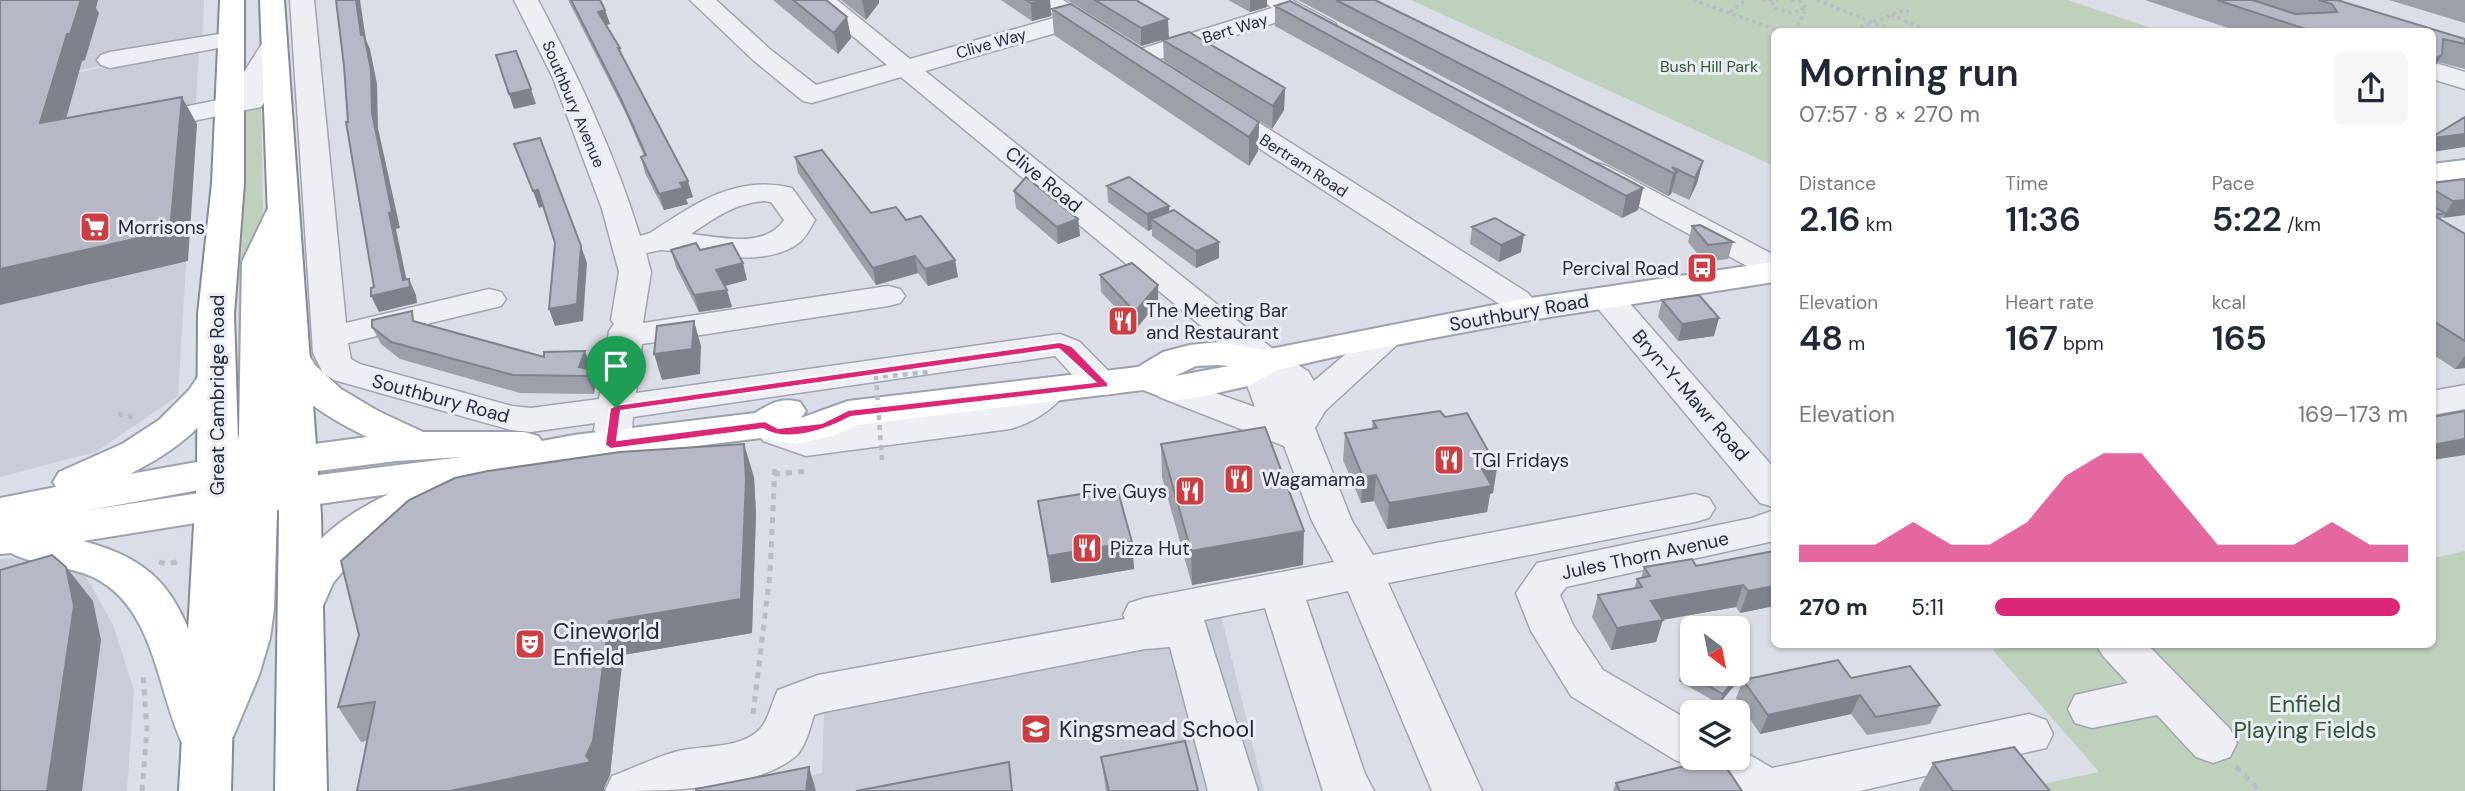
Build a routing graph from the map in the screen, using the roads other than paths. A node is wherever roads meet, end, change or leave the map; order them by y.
1 (232, 0) edge
2 (272, 0) edge
3 (302, 0) edge
4 (526, 0) edge
5 (702, 0) edge
6 (822, 0) edge
7 (1047, 0) edge
8 (1283, 5) edge
9 (1076, 19) junction
10 (231, 39) junction
11 (1353, 42) edge
12 (274, 44) junction
13 (1138, 58) junction
14 (110, 60) dead end
15 (906, 66) junction
16 (2436, 72) edge
17 (2465, 81) edge
18 (230, 97) junction
19 (174, 114) edge
20 (1573, 159) edge
21 (2465, 169) edge
22 (2436, 173) edge
23 (283, 210) junction
24 (660, 241) dead end
25 (632, 260) junction
26 (1771, 268) edge
27 (1771, 271) edge
28 (888, 296) dead end
29 (1607, 298) junction
30 (489, 299) dead end
31 (1524, 310) junction
32 (627, 329) junction
33 (1387, 336) junction
34 (330, 337) junction
35 (290, 355) junction
36 (1265, 361) junction
37 (216, 377) junction
38 (1160, 384) junction
39 (1104, 385) junction
40 (1048, 392) junction
41 (2465, 397) edge
42 (2436, 402) edge
43 (1300, 424) junction
44 (600, 434) junction
45 (772, 440) junction
46 (418, 446) junction
47 (463, 471) junction
48 (257, 482) junction
49 (1771, 490) edge
50 (1695, 508) dead end
51 (1, 525) edge
52 (1771, 526) edge
53 (1362, 573) junction
54 (1280, 588) junction
55 (302, 605) junction
56 (1038, 637) dead end
57 (2123, 648) edge
58 (2166, 694) junction
59 (2092, 709) dead end
60 (2029, 734) dead end
61 (1680, 739) edge
62 (2213, 743) dead end
63 (205, 767) edge
64 (1733, 770) edge
65 (1767, 790) edge
66 (301, 791) edge
67 (630, 791) edge
68 (1233, 791) edge
69 (1349, 791) edge
70 (1457, 791) edge

1 - 10 main road, Great Cambridge Road
2 - 12 main road, Great Cambridge Road
3 - 34 street
4 - 25 street, Southbury Avenue
5 - 15 street, Clive Way
6 - 15 street, Clive Road
7 - 9 street, Bertram Road
8 - 11 street
8 - 13 street, Bert Way
9 - 13 street, Bertram Road
9 - 15 street, Clive Way
10 - 14 street
10 - 18 main road, Great Cambridge Road
12 - 18 street
12 - 23 main road, Great Cambridge Road
13 - 31 street, Bertram Road
15 - 36 street, Clive Road
16 - 17 street
18 - 19 street
18 - 37 main road, Great Cambridge Road
20 - 26 street
21 - 22 main road
23 - 35 main road, Great Cambridge Road
23 - 48 main road
24 - 25 street
25 - 32 street
27 - 29 main road, Southbury Road
28 - 32 street
29 - 31 main road, Southbury Road
29 - 49 street, Bryn-Y-Mawr Road
30 - 34 street
31 - 33 main road, Southbury Road
32 - 44 street
33 - 36 main road, Southbury Road
33 - 43 street
34 - 44 street, Southbury Road
35 - 46 main road
35 - 48 main road, Great Cambridge Road
36 - 38 main road, Southbury Road
36 - 43 street
37 - 48 main road, Great Cambridge Road
37 - 51 main road
38 - 39 main road, Southbury Road
38 - 43 street
39 - 40 main road, Southbury Road
39 - 44 street, Southbury Road
40 - 45 main road, Southbury Road
40 - 45 street, Southbury Road
41 - 42 street
43 - 53 street
44 - 45 main road, Southbury Road
44 - 46 main road, Southbury Road
44 - 47 main road, Southbury Road
46 - 48 main road, Southbury Road
47 - 48 main road, Southbury Road
47 - 55 main road
48 - 51 main road, Southbury Road
48 - 55 main road, Great Cambridge Road
48 - 63 main road, Great Cambridge Road
50 - 53 street
51 - 63 main road
52 - 61 street, Jules Thorn Avenue
53 - 54 street
53 - 70 street
54 - 56 street
54 - 69 street
55 - 66 main road, Great Cambridge Road
57 - 58 street
58 - 59 street
58 - 62 street
60 - 65 street
64 - 65 street
67 - 68 street

